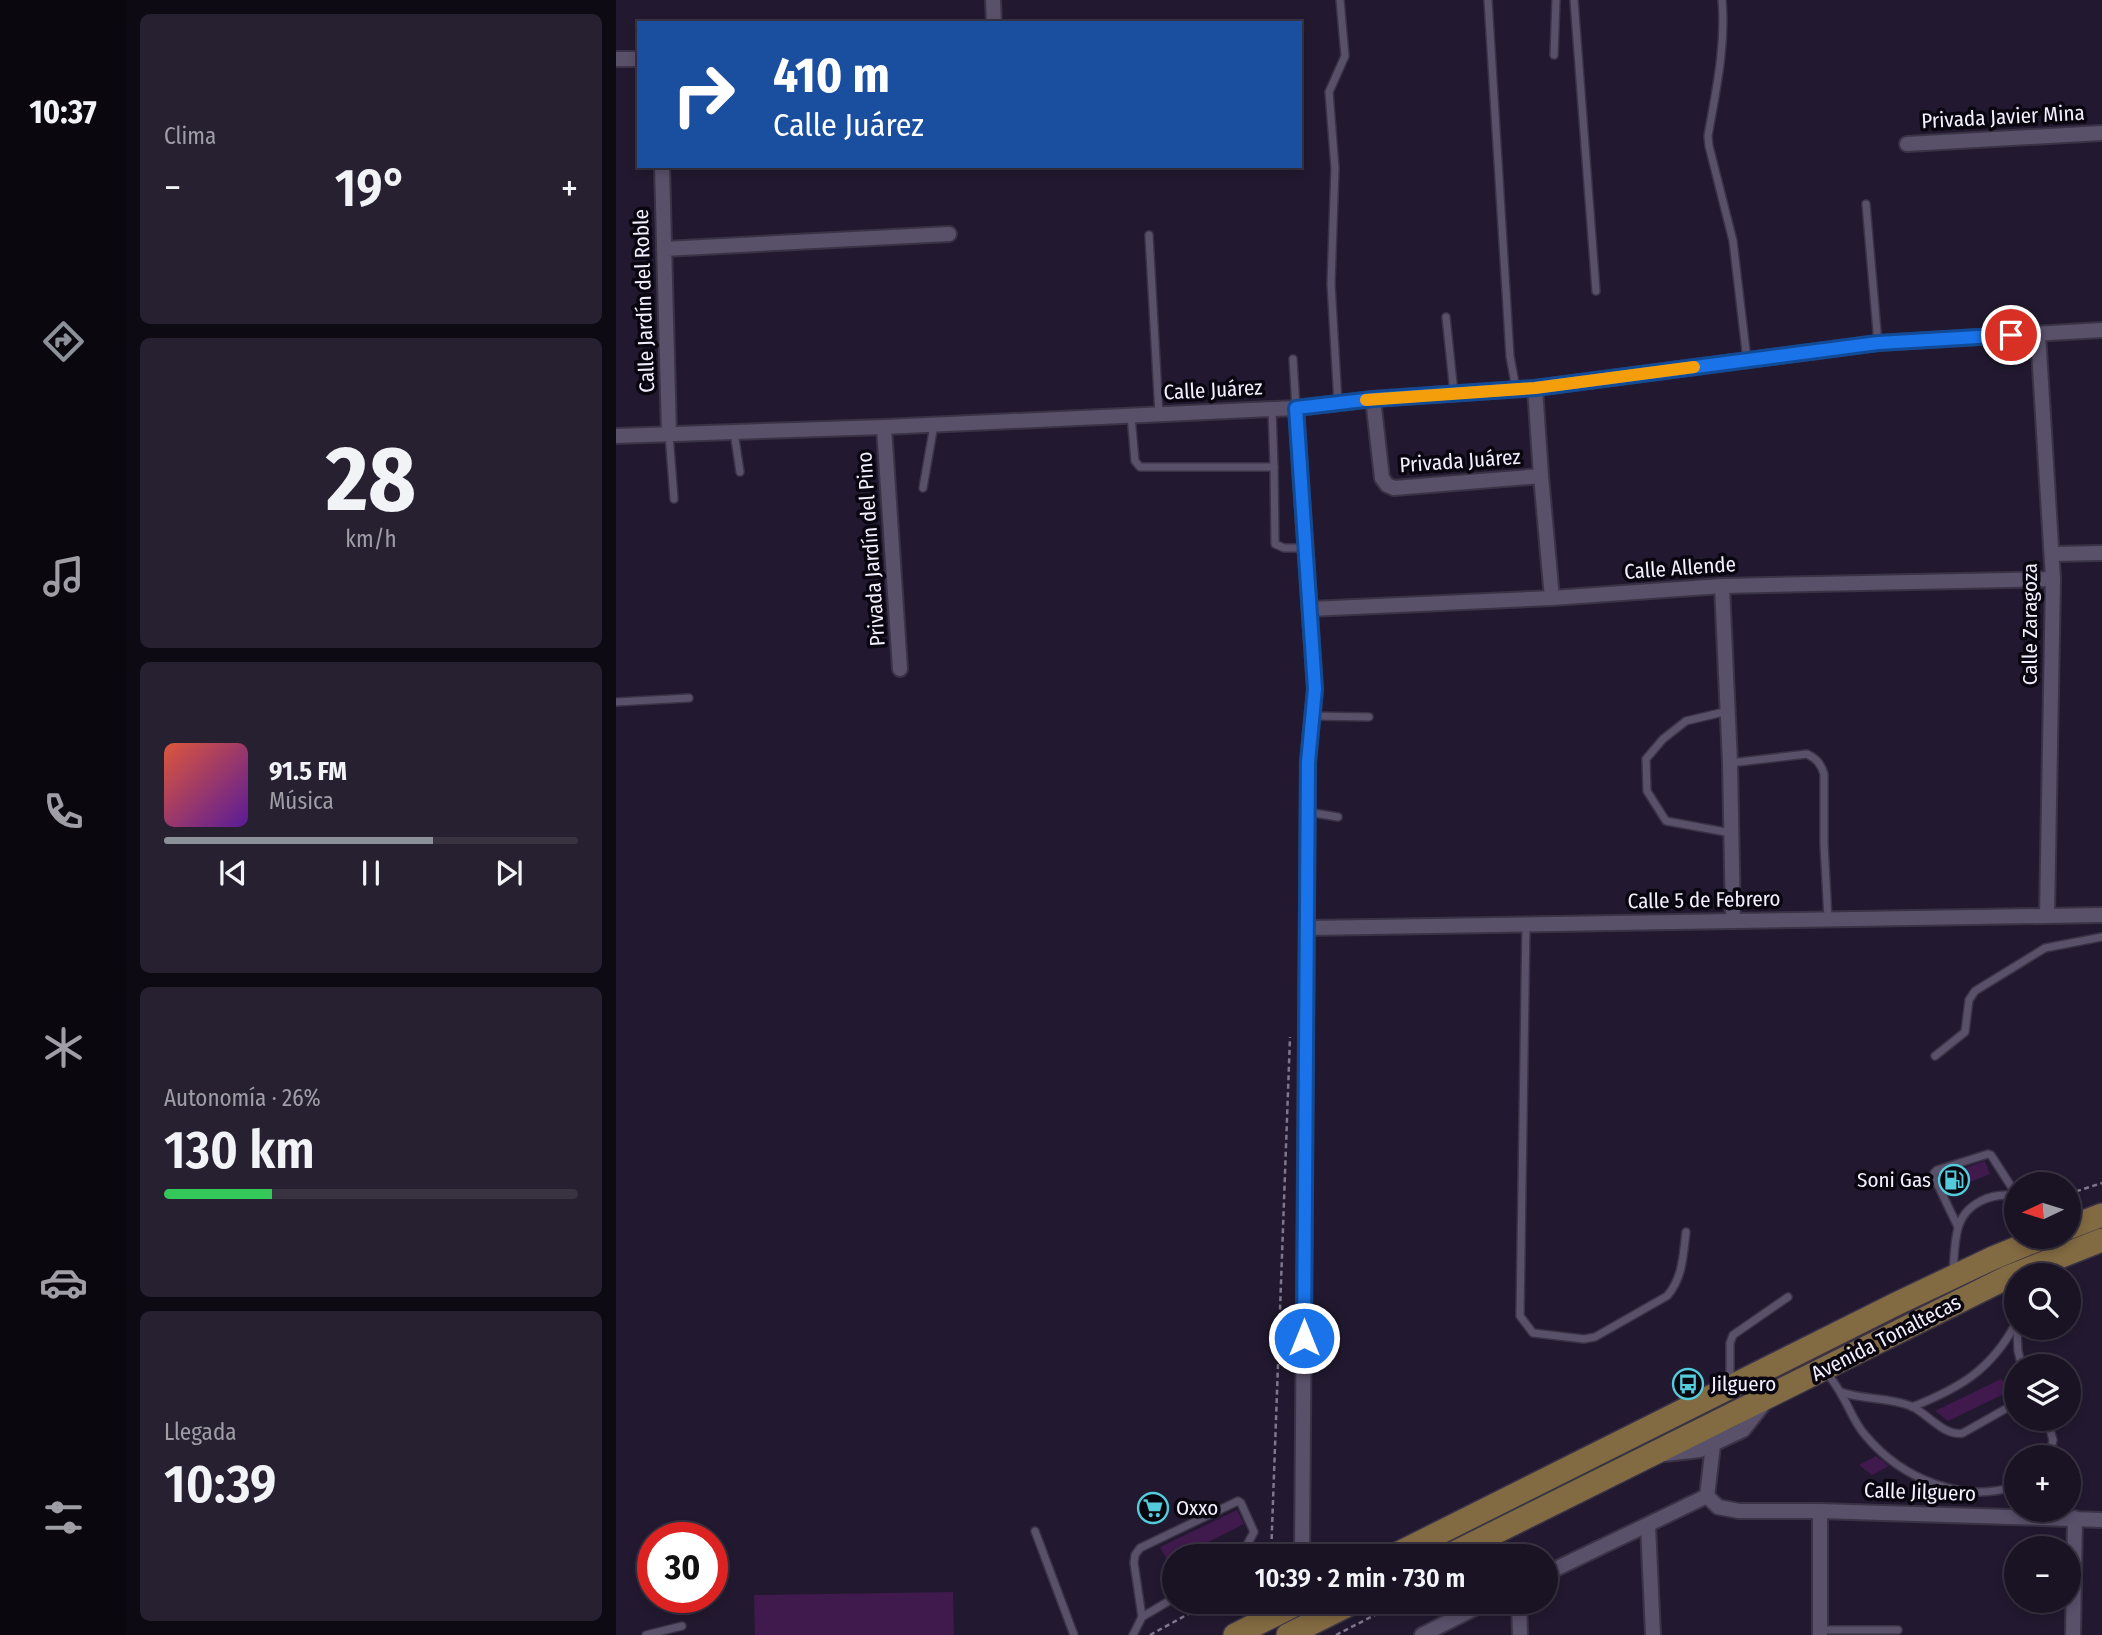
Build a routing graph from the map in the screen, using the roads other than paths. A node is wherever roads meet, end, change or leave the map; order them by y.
1 (993, 0) edge
2 (1340, 0) edge
3 (1488, 0) edge
4 (1556, 0) edge
5 (1574, 0) edge
6 (1722, 0) edge
7 (994, 21) edge
8 (1554, 55) dead end
9 (637, 58) edge
10 (616, 59) edge
11 (2102, 133) edge
12 (1907, 144) dead end
13 (662, 168) edge
14 (1866, 204) dead end
15 (949, 234) dead end
16 (1149, 235) dead end
17 (664, 248) junction
18 (1596, 291) dead end
19 (1447, 317) dead end
20 (2102, 330) edge
21 (2038, 334) junction
22 (1878, 343) junction
23 (1293, 359) dead end
24 (1747, 359) junction
25 (1535, 388) junction
26 (1516, 389) junction
27 (1454, 393) junction
28 (1373, 399) junction
29 (1338, 403) junction
30 (1296, 408) junction
31 (1272, 409) junction
32 (1159, 414) junction
33 (1131, 415) junction
34 (934, 425) junction
35 (884, 427) junction
36 (734, 432) junction
37 (669, 434) junction
38 (616, 436) edge
39 (1273, 467) junction
40 (740, 472) dead end
41 (1541, 476) junction
42 (923, 488) dead end
43 (674, 499) dead end
44 (1306, 548) junction
45 (2102, 553) edge
46 (2052, 554) junction
47 (2053, 579) junction
48 (1721, 586) junction
49 (1552, 598) junction
50 (1310, 609) junction
51 (900, 669) dead end
52 (690, 698) dead end
53 (616, 702) edge
54 (1728, 711) junction
55 (1312, 716) junction
56 (1369, 717) dead end
57 (1730, 763) junction
58 (1308, 812) junction
59 (1338, 817) dead end
60 (1731, 833) junction
61 (2047, 915) junction
62 (2102, 915) edge
63 (1828, 919) junction
64 (1733, 921) junction
65 (1526, 924) junction
66 (1307, 928) junction
67 (2102, 937) edge
68 (1934, 1056) dead end
69 (2004, 1176) edge
70 (2004, 1195) edge
71 (2102, 1215) edge
72 (2081, 1222) edge
73 (1958, 1227) junction
74 (1686, 1232) dead end
75 (2102, 1240) edge
76 (2016, 1250) edge
77 (2049, 1263) edge
78 (1952, 1278) junction
79 (2004, 1279) edge
80 (1788, 1297) dead end
81 (2005, 1340) edge
82 (1825, 1368) junction
83 (1731, 1387) junction
84 (1841, 1392) junction
85 (1769, 1397) junction
86 (1912, 1407) junction
87 (2004, 1409) edge
88 (1713, 1445) junction
89 (1653, 1455) junction
90 (2004, 1489) edge
91 (1707, 1496) junction
92 (1820, 1511) junction
93 (2004, 1516) edge
94 (2081, 1518) edge
95 (2102, 1520) edge
96 (2075, 1522) edge
97 (1648, 1525) junction
98 (1035, 1531) dead end
99 (1248, 1544) edge
100 (1302, 1544) edge
101 (1417, 1544) edge
102 (1472, 1544) edge
103 (1558, 1568) edge
104 (1162, 1605) edge
105 (1272, 1614) edge
106 (1330, 1614) edge
107 (1463, 1614) edge
108 (1519, 1614) edge
109 (1142, 1617) junction
110 (682, 1626) dead end
111 (1898, 1630) dead end
112 (1820, 1632) edge
113 (646, 1635) edge
114 (1074, 1635) edge
115 (1133, 1635) edge
116 (1235, 1635) edge
117 (1288, 1635) edge
118 (1422, 1635) edge
119 (1520, 1635) edge
120 (1653, 1635) edge
121 (2073, 1635) edge

1 - 7 street
2 - 29 lane
3 - 26 lane
4 - 8 lane
5 - 18 lane
6 - 24 lane
9 - 10 street
11 - 12 street, Privada Javier Mina
13 - 17 street, Calle Jardín del Roble
14 - 22 lane
15 - 17 street
16 - 32 lane
17 - 37 street, Calle Jardín del Roble
19 - 27 lane
20 - 21 street, Calle Juárez
21 - 22 street, Calle Juárez
21 - 46 street, Calle Zaragoza
22 - 24 street, Calle Juárez
23 - 30 lane
24 - 25 street, Calle Juárez
25 - 26 street, Calle Juárez
25 - 41 street
26 - 27 street, Calle Juárez
27 - 28 street, Calle Juárez
28 - 29 street, Calle Juárez
28 - 41 street, Privada Juárez
29 - 30 street, Calle Juárez
30 - 31 street, Calle Juárez
30 - 44 street
31 - 32 street, Calle Juárez
31 - 39 lane
32 - 33 street, Calle Juárez
33 - 34 street, Calle Juárez
33 - 39 lane
34 - 35 street, Calle Juárez
34 - 42 lane
35 - 36 street, Calle Juárez
35 - 51 street, Privada Jardín del Pino
36 - 37 street, Calle Juárez
36 - 40 lane
37 - 38 street, Calle Juárez
37 - 43 lane
39 - 44 lane
41 - 49 street
44 - 50 street
45 - 46 street
46 - 47 street, Calle Zaragoza
47 - 48 street, Calle Allende
47 - 61 street, Calle Zaragoza
48 - 49 street, Calle Allende
48 - 54 street
49 - 50 street, Calle Allende
50 - 55 street
52 - 53 lane
54 - 57 street
54 - 60 lane
55 - 56 lane
55 - 58 street
57 - 60 street
57 - 63 lane
58 - 59 lane
58 - 66 street
60 - 64 street
61 - 62 street, Calle 5 de Febrero
61 - 63 street, Calle 5 de Febrero
63 - 64 street, Calle 5 de Febrero
64 - 65 street, Calle 5 de Febrero
65 - 66 street, Calle 5 de Febrero
65 - 74 lane
66 - 100 street
67 - 68 lane
69 - 73 lane
70 - 73 lane
71 - 72 main road
73 - 78 lane
75 - 77 main road, Avenida Tonaltecas
76 - 78 main road, Avenida Tonaltecas
78 - 83 main road, Avenida Tonaltecas
79 - 82 main road, Avenida Tonaltecas
80 - 83 lane
81 - 86 lane
82 - 84 lane
82 - 85 main road, Avenida Tonaltecas
83 - 101 main road, Avenida Tonaltecas
84 - 86 lane
84 - 90 lane
85 - 88 street
85 - 89 main road, Avenida Tonaltecas
86 - 87 lane
88 - 89 street
88 - 91 street
89 - 102 main road, Avenida Tonaltecas
91 - 92 street, Calle Jilguero
91 - 97 street
92 - 93 street, Calle Jilguero
92 - 112 street
94 - 95 street, Calle Jilguero
96 - 121 street
97 - 103 street
97 - 120 street
98 - 114 lane
99 - 109 lane
104 - 109 lane
105 - 116 main road
106 - 117 main road
107 - 118 street
108 - 119 street
109 - 115 lane
110 - 113 lane
111 - 112 lane

